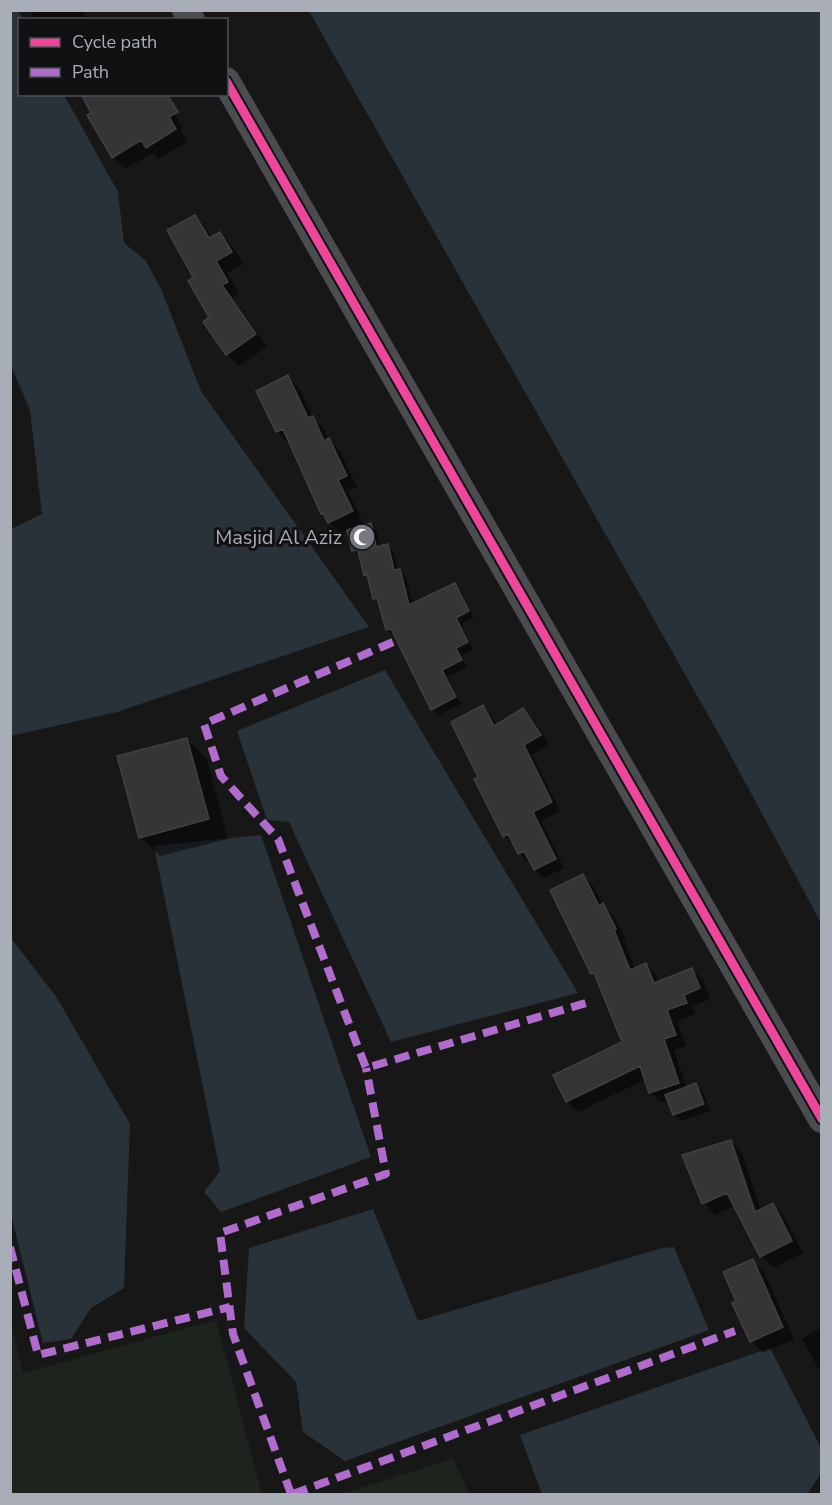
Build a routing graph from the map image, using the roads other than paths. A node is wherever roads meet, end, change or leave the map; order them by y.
1 (228, 84) edge
2 (822, 1119) edge

1 - 2 street

